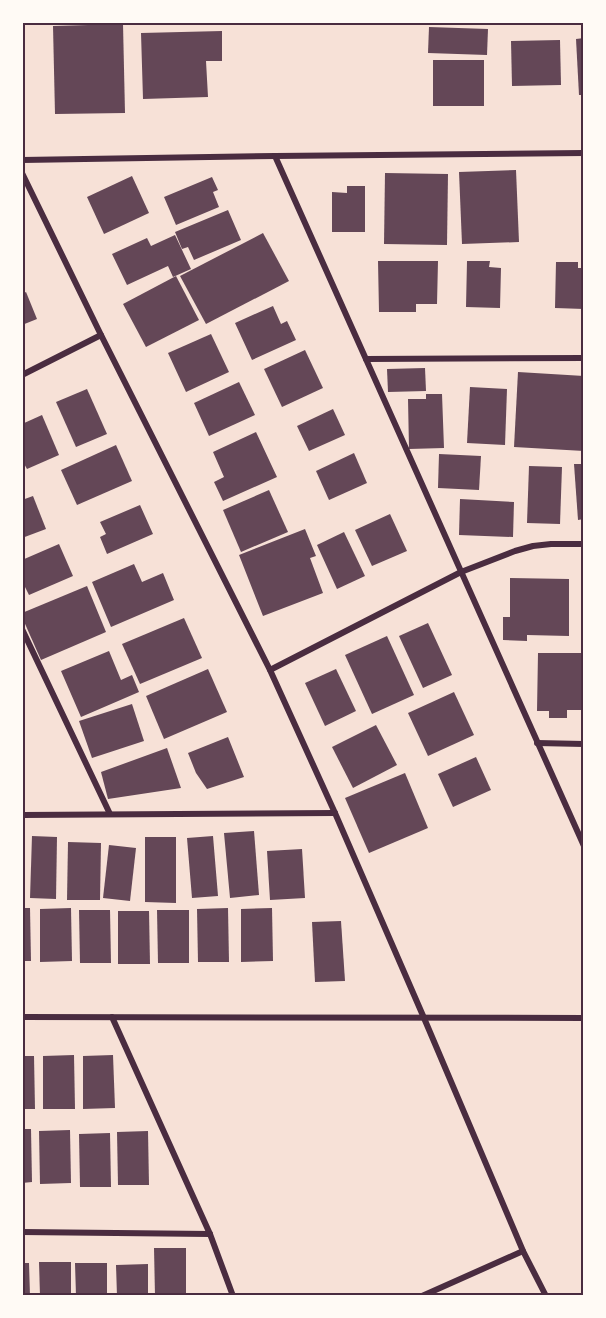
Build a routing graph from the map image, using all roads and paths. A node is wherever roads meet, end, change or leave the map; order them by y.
1 (584, 153) edge
2 (275, 156) junction
3 (22, 160) edge
4 (22, 172) edge
5 (101, 335) junction
6 (584, 358) edge
7 (366, 360) junction
8 (22, 375) edge
9 (584, 544) edge
10 (461, 572) junction
11 (22, 629) edge
12 (270, 670) junction
13 (537, 743) junction
14 (584, 744) edge
15 (335, 813) junction
16 (110, 814) junction
17 (22, 815) edge
18 (584, 846) edge
19 (22, 1017) edge
20 (112, 1017) junction
21 (424, 1018) junction
22 (584, 1018) edge
23 (22, 1232) edge
24 (210, 1234) junction
25 (523, 1251) junction
26 (233, 1296) edge
27 (422, 1296) edge
28 (546, 1296) edge

1 - 2 street
2 - 3 street
2 - 7 street
4 - 5 street
5 - 8 street
5 - 12 street
6 - 7 street
7 - 10 street
9 - 10 street
10 - 12 street
10 - 13 street
11 - 16 street
12 - 15 street
13 - 14 street
13 - 18 street
15 - 16 street
15 - 21 street
16 - 17 street
19 - 20 street
20 - 21 street
20 - 24 street
21 - 22 street
21 - 25 street
23 - 24 street
24 - 26 street
25 - 27 street
25 - 28 street

